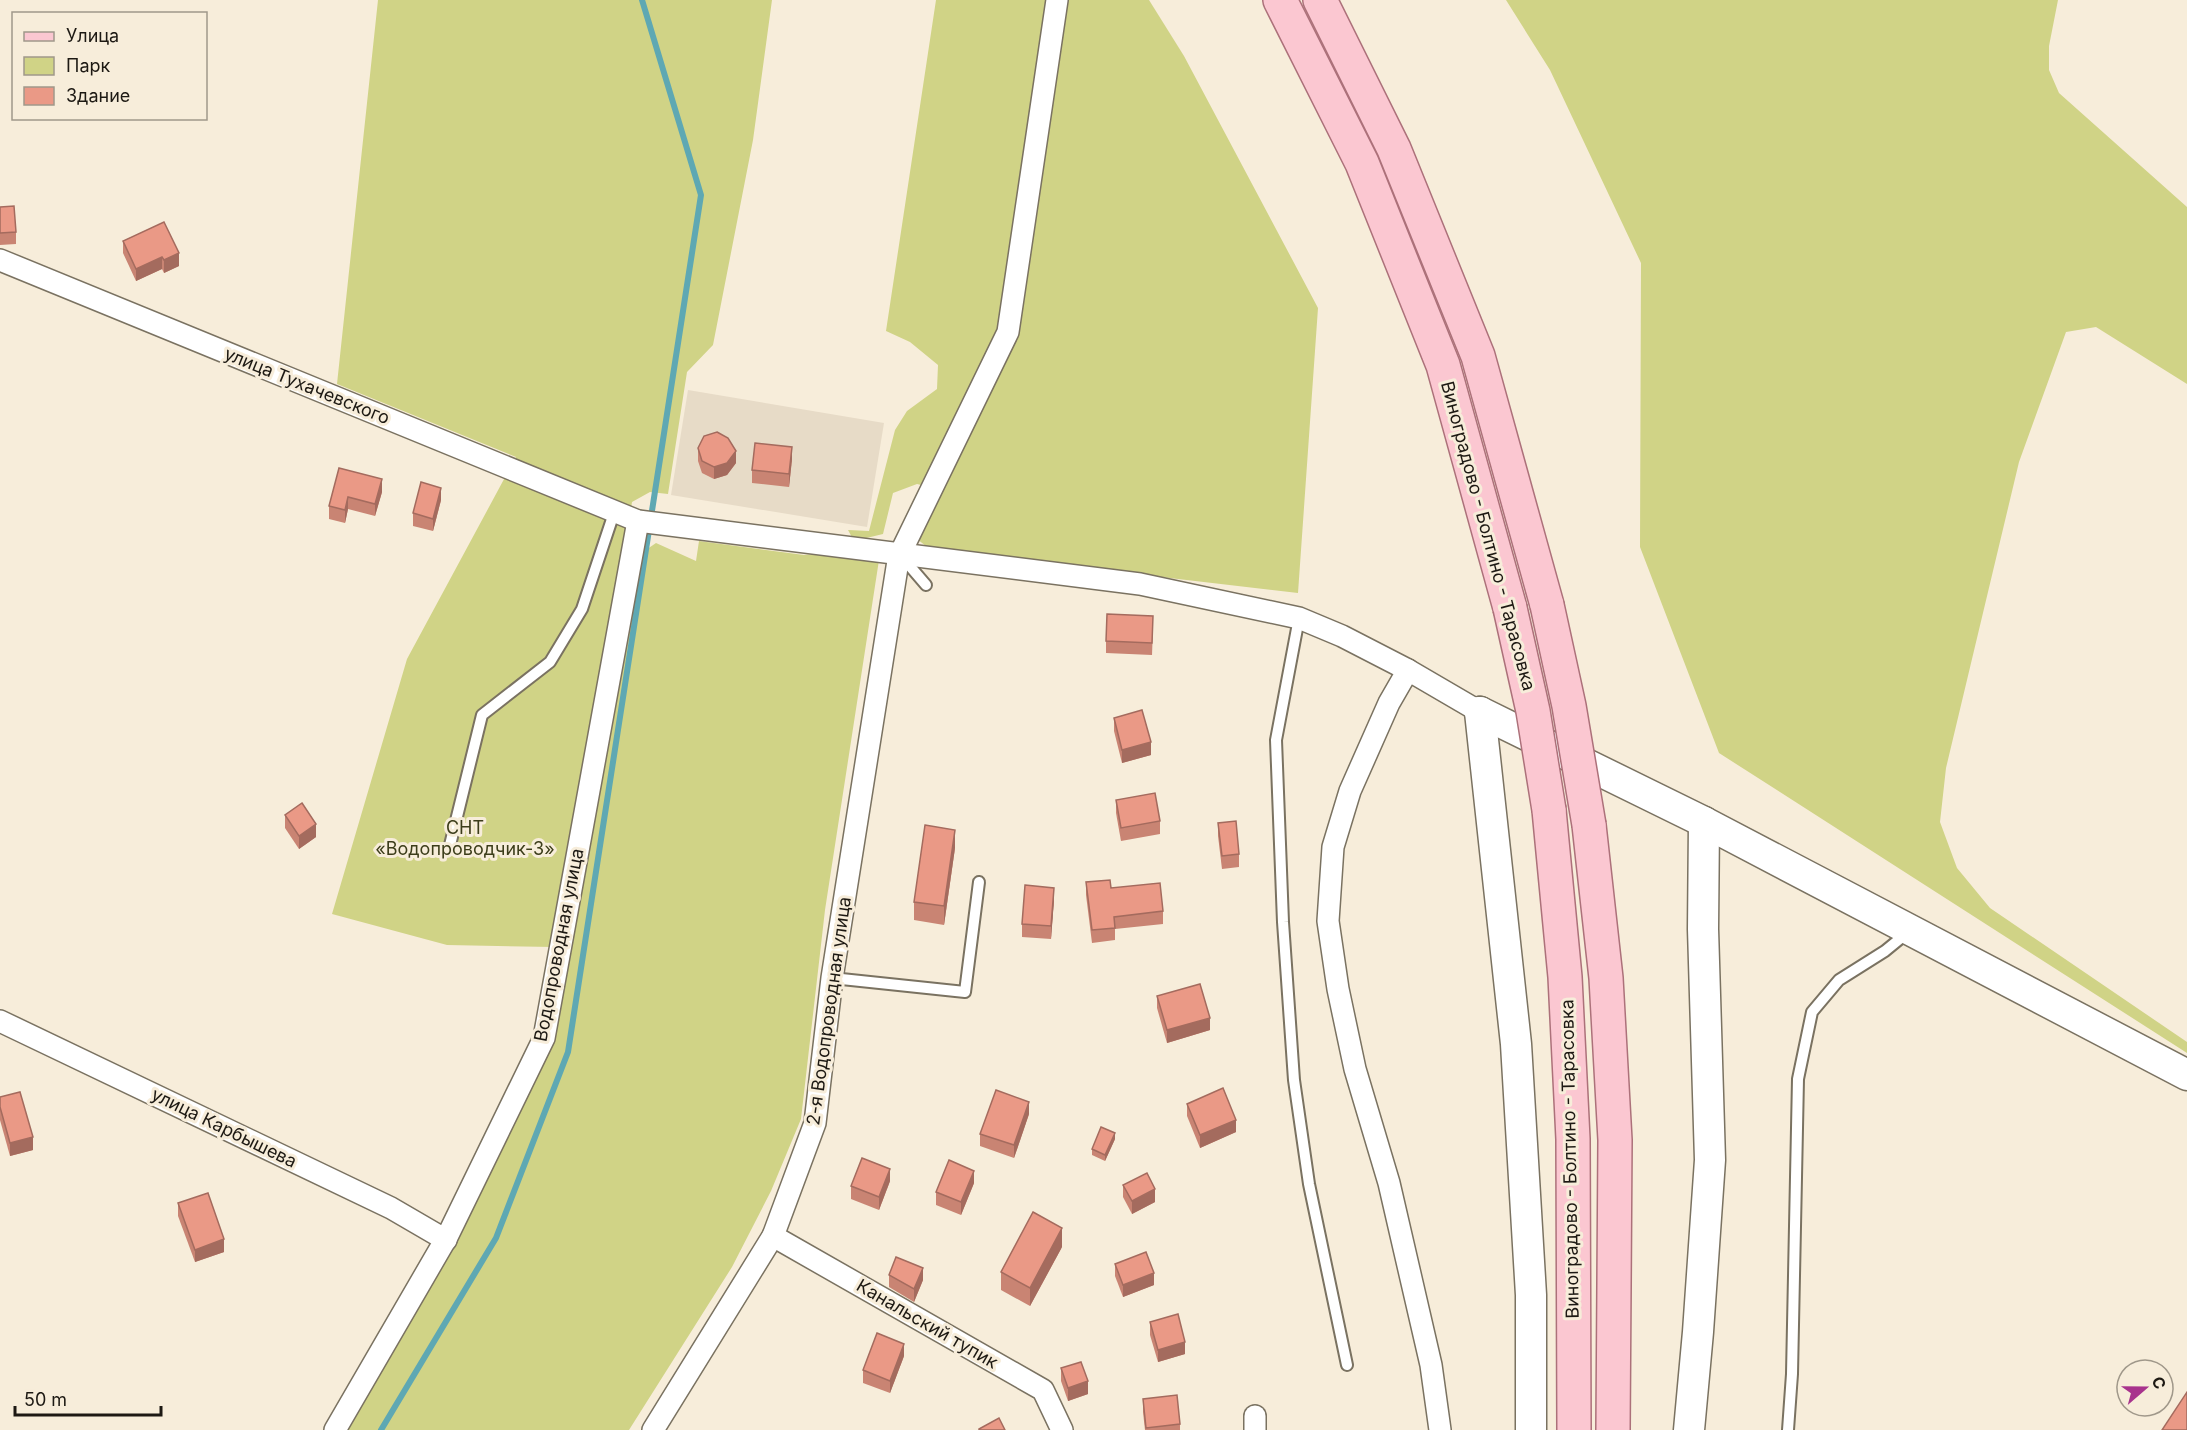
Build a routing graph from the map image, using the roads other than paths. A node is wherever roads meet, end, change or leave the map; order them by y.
1 (1058, 0) edge
2 (1280, 0) edge
3 (1320, 0) edge
4 (0, 260) edge
5 (614, 513) junction
6 (638, 521) junction
7 (900, 554) junction
8 (926, 585) dead end
9 (1299, 618) junction
10 (1408, 670) junction
11 (1480, 712) junction
12 (1704, 822) junction
13 (450, 844) dead end
14 (979, 882) dead end
15 (1910, 930) junction
16 (832, 978) junction
17 (0, 1021) edge
18 (2187, 1075) edge
19 (773, 1236) junction
20 (446, 1240) junction
21 (1347, 1365) dead end
22 (335, 1430) edge
23 (652, 1430) edge
24 (1062, 1430) edge
25 (1440, 1430) edge
26 (1531, 1430) edge
27 (1574, 1430) edge
28 (1613, 1430) edge
29 (1689, 1430) edge
30 (1788, 1430) edge

1 - 7 street, 2-я Водопроводная улица
2 - 27 main road, Виноградово - Болтино - Тарасовка, bridge
3 - 28 main road, Виноградово - Болтино - Тарасовка, bridge
4 - 5 street, улица Тухачевского
5 - 6 street, улица Тухачевского
5 - 13 lane
6 - 7 street, улица Тухачевского
6 - 20 street, Водопроводная улица
7 - 8 lane
7 - 9 street, улица Тухачевского
7 - 16 street, 2-я Водопроводная улица
9 - 10 street, улица Тухачевского
9 - 21 lane
10 - 11 street, улица Тухачевского
10 - 25 street
11 - 12 street
11 - 26 street
12 - 15 street
12 - 29 street
14 - 16 lane
15 - 18 street
15 - 30 lane
16 - 19 street, 2-я Водопроводная улица
17 - 20 street, улица Карбышева
19 - 23 street, 2-я Водопроводная улица
19 - 24 street, Канальский тупик
20 - 22 street, Водопроводная улица

